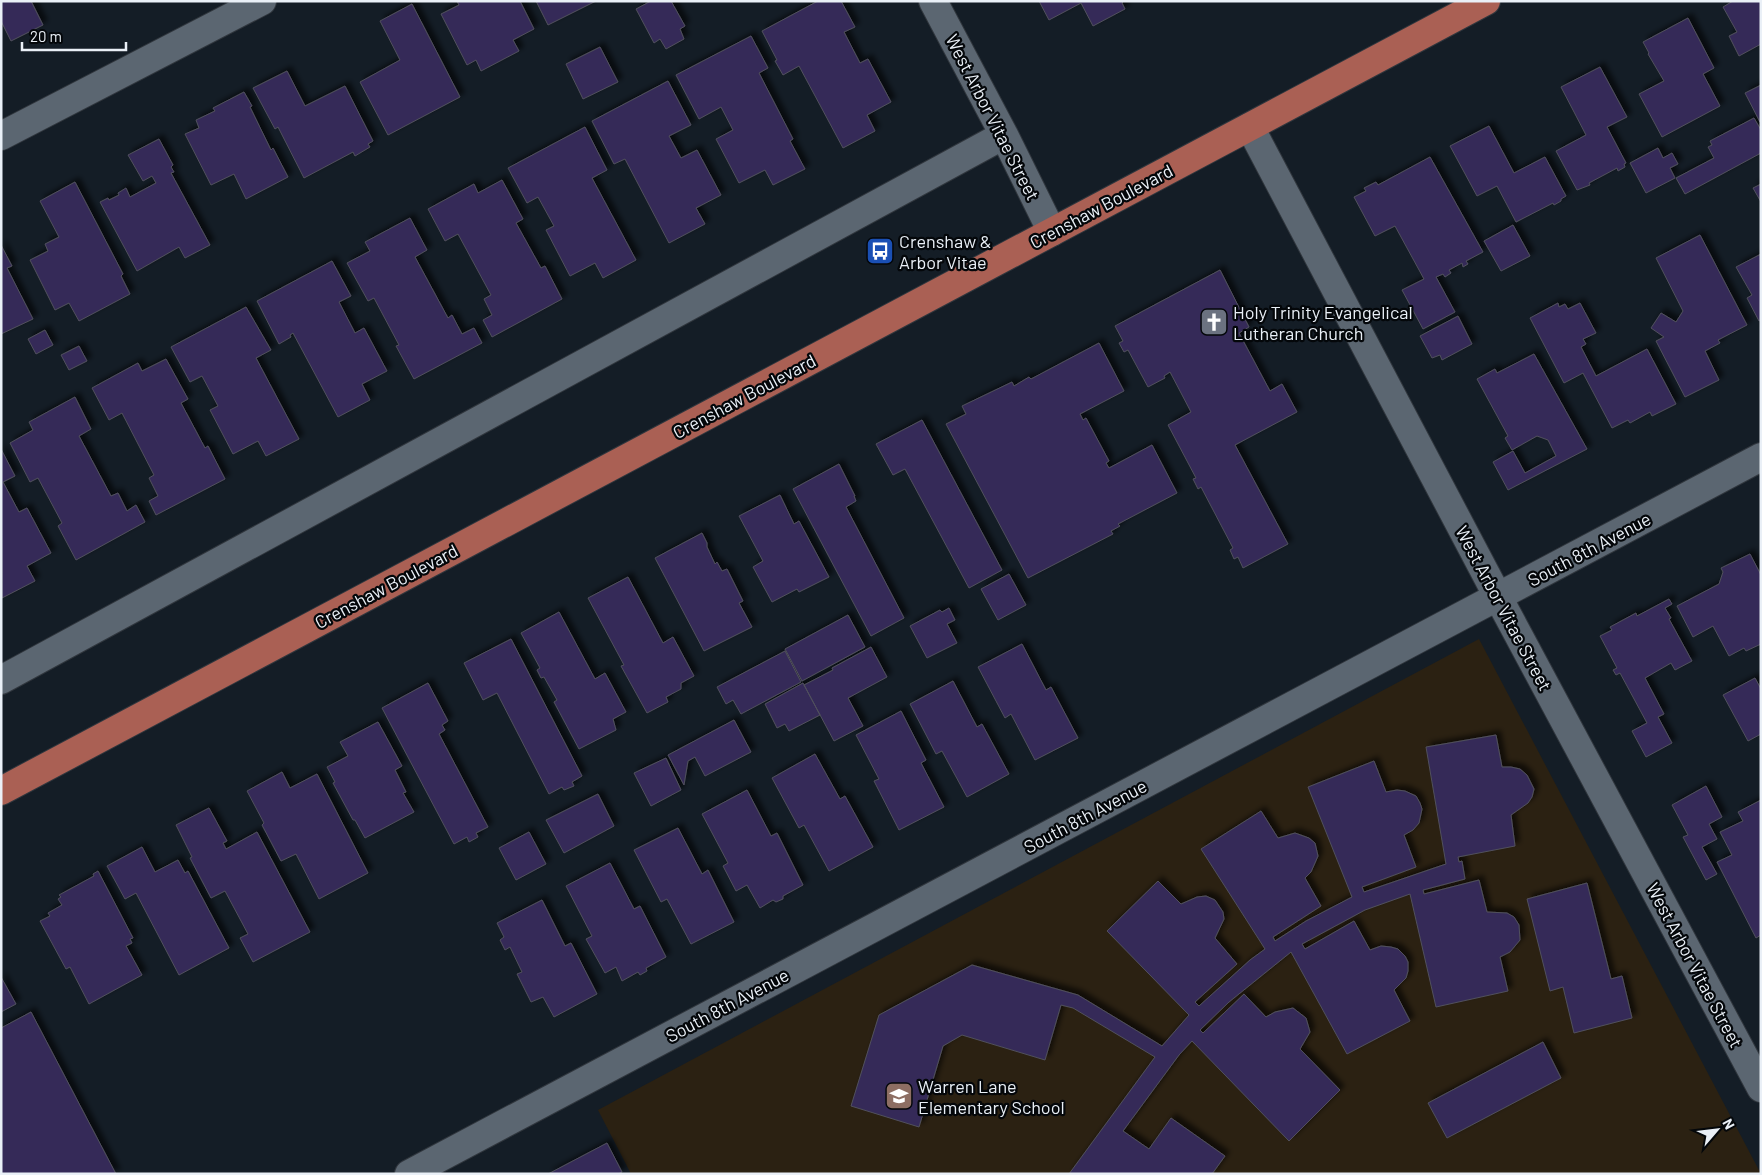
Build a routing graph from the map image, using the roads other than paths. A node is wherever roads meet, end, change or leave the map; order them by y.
1 (262, 1) edge
2 (933, 1) edge
3 (1486, 1) edge
4 (1250, 127) junction
5 (1004, 135) junction
6 (1, 136) edge
7 (1052, 232) junction
8 (1761, 457) edge
9 (1498, 597) junction
10 (1, 680) edge
11 (1, 791) edge
12 (1752, 1049) edge
13 (1761, 1088) edge
14 (409, 1174) edge

1 - 6 street
2 - 5 street, West Arbor Vitae Street
3 - 4 main road, Crenshaw Boulevard
4 - 7 main road, Crenshaw Boulevard
4 - 9 street, West Arbor Vitae Street
5 - 7 street, West Arbor Vitae Street
5 - 10 street
7 - 11 main road, Crenshaw Boulevard
8 - 9 street, South 8th Avenue
9 - 12 street, West Arbor Vitae Street
9 - 14 street, South 8th Avenue
12 - 13 street, West Arbor Vitae Street

